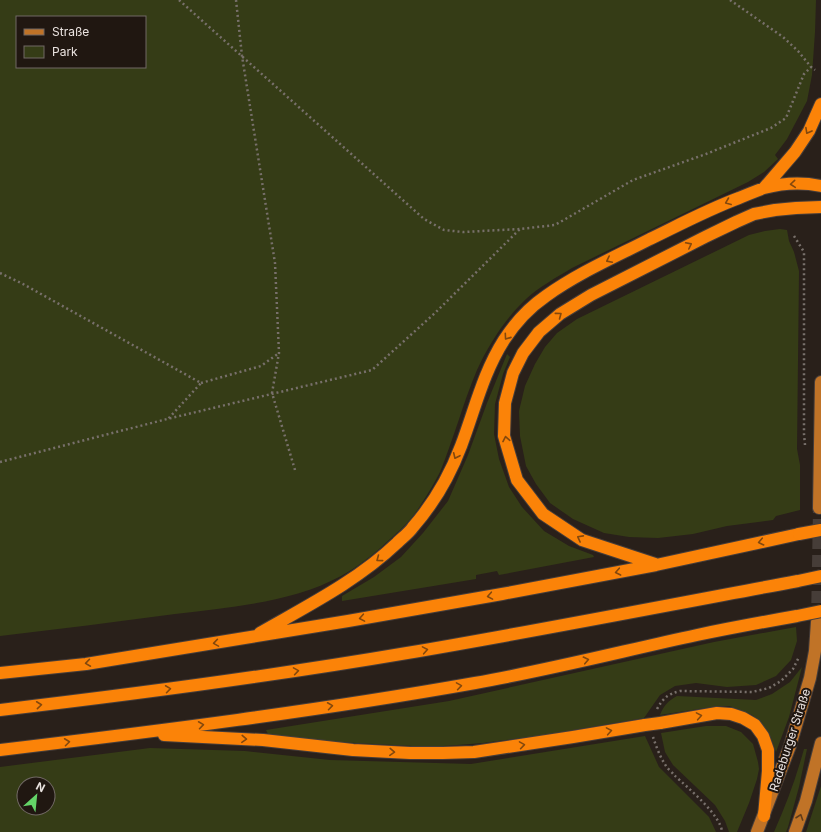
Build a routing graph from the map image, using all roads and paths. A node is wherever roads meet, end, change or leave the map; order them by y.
1 (179, 0) edge
2 (236, 0) edge
3 (730, 0) edge
4 (242, 56) junction
5 (811, 67) junction
6 (815, 70) dead end
7 (821, 104) edge
8 (821, 186) edge
9 (764, 188) junction
10 (821, 207) edge
11 (520, 229) junction
12 (794, 236) dead end
13 (0, 273) edge
14 (279, 352) junction
15 (821, 382) edge
16 (201, 383) junction
17 (272, 393) junction
18 (167, 419) junction
19 (805, 449) dead end
20 (0, 462) edge
21 (296, 470) dead end
22 (819, 508) dead end
23 (821, 530) edge
24 (656, 565) junction
25 (821, 576) edge
26 (819, 616) edge
27 (254, 636) junction
28 (799, 656) dead end
29 (0, 673) edge
30 (0, 710) edge
31 (656, 711) dead end
32 (649, 730) junction
33 (135, 734) junction
34 (821, 743) edge
35 (0, 750) edge
36 (764, 816) junction
37 (722, 832) edge
38 (758, 832) edge
39 (795, 832) edge

1 - 4 path
2 - 4 path
3 - 5 path
4 - 11 path
4 - 14 path
5 - 6 path
5 - 11 path
7 -> 9 highway
8 -> 9 highway
9 -> 27 highway
24 -> 10 highway
11 - 17 path
12 - 19 path
13 - 16 path
14 - 16 path
14 - 17 path
15 - 22 main road
16 - 18 path
17 - 18 path
17 - 21 path
18 - 20 path
23 -> 24 highway, bridge
24 -> 27 highway
30 -> 25 highway, bridge
33 -> 26 highway, bridge
26 - 36 main road, Radeburger Straße
27 -> 29 highway
28 - 31 path
33 -> 32 highway
32 -> 36 highway, bridge
32 - 37 path
35 -> 33 highway
39 -> 34 main road
36 - 38 main road, Radeburger Straße

